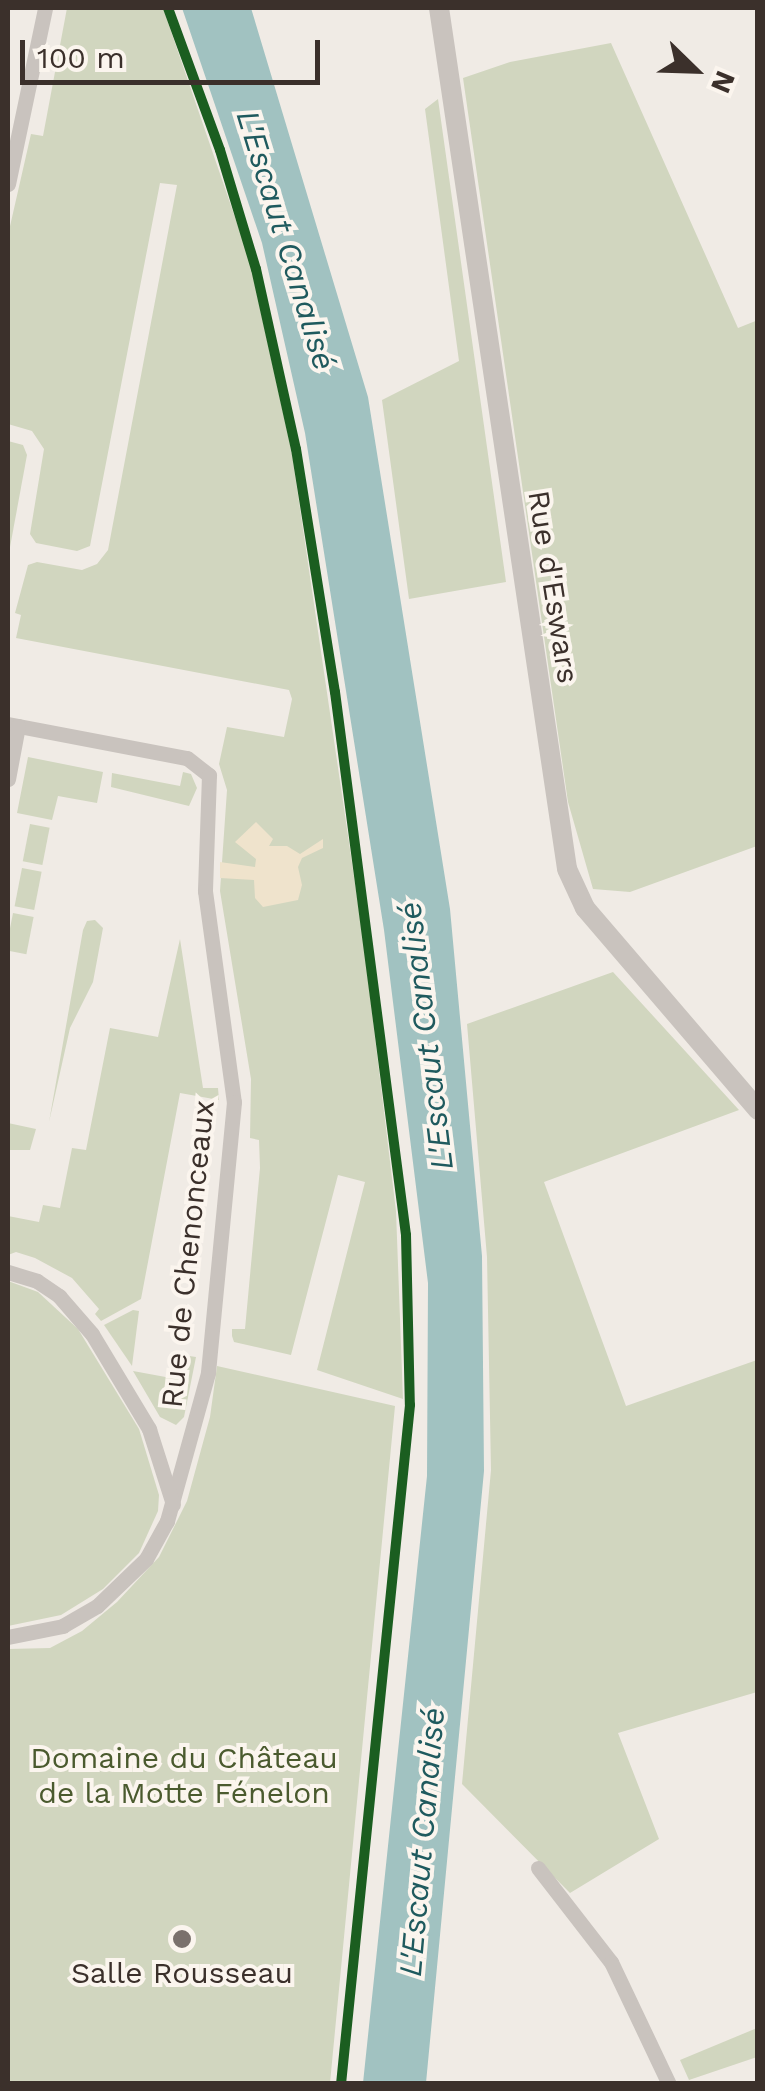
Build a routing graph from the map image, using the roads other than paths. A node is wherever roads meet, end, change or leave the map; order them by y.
1 (46, 8) edge
2 (439, 8) edge
3 (8, 184) edge
4 (12, 725) edge
5 (8, 779) edge
6 (758, 1110) edge
7 (8, 1272) edge
8 (173, 1504) junction
9 (8, 1636) edge
10 (538, 1868) dead end
11 (669, 2084) edge

1 - 3 street
2 - 6 street, Rue d'Eswars
4 - 5 street
4 - 8 street, Rue de Chenonceaux
7 - 8 street
8 - 9 street, Rue de Chenonceaux
10 - 11 street

